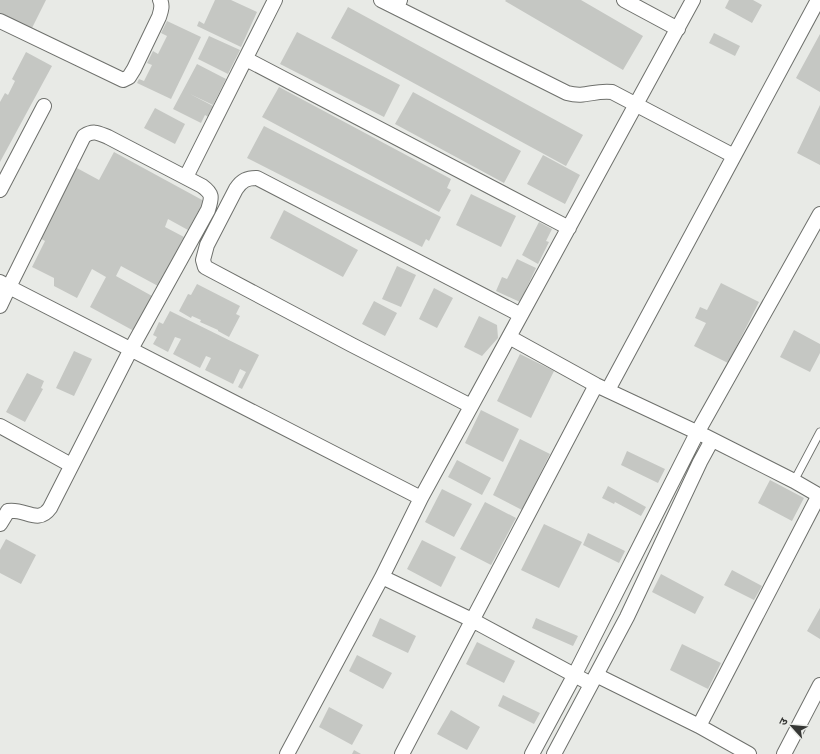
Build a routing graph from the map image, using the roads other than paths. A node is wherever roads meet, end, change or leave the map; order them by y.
1 (160, 0) edge
2 (276, 0) edge
3 (382, 0) edge
4 (624, 0) edge
5 (693, 0) edge
6 (818, 0) edge
7 (398, 4) edge
8 (0, 21) edge
9 (678, 29) junction
10 (246, 59) junction
11 (636, 104) junction
12 (44, 106) dead end
13 (734, 156) junction
14 (186, 177) junction
15 (0, 190) edge
16 (820, 214) edge
17 (569, 228) junction
18 (4, 284) edge
19 (0, 306) edge
20 (521, 315) junction
21 (509, 337) junction
22 (132, 349) junction
23 (602, 388) junction
24 (471, 406) junction
25 (0, 426) edge
26 (820, 432) edge
27 (697, 433) junction
28 (712, 440) junction
29 (71, 465) junction
30 (794, 481) junction
31 (820, 496) edge
32 (421, 498) junction
33 (0, 524) edge
34 (382, 577) junction
35 (472, 620) junction
36 (574, 676) junction
37 (594, 680) junction
38 (820, 685) edge
39 (699, 726) junction
40 (287, 754) edge
41 (402, 754) edge
42 (532, 754) edge
43 (554, 754) edge
44 (748, 754) edge
45 (784, 754) edge

1 - 8 street
2 - 10 street
3 - 7 street
4 - 9 street
5 - 9 street
6 - 13 street
7 - 11 street
9 - 11 street
10 - 14 street
10 - 17 street
11 - 13 street
11 - 17 street
12 - 15 street
13 - 23 street
14 - 18 street
14 - 22 street
16 - 27 street
17 - 20 street
18 - 19 street
18 - 22 street
20 - 21 street
20 - 24 street
21 - 23 street
21 - 24 street
22 - 29 street
22 - 32 street
23 - 27 street
23 - 35 street
24 - 32 street
25 - 29 street
26 - 30 lane
27 - 28 street
27 - 36 street
28 - 30 street
28 - 37 street
29 - 33 street
30 - 31 street
31 - 39 street
32 - 34 street
34 - 35 street
34 - 40 street
35 - 36 street
35 - 41 street
36 - 37 street
36 - 42 street
37 - 39 street
37 - 43 street
38 - 45 street
39 - 44 street

